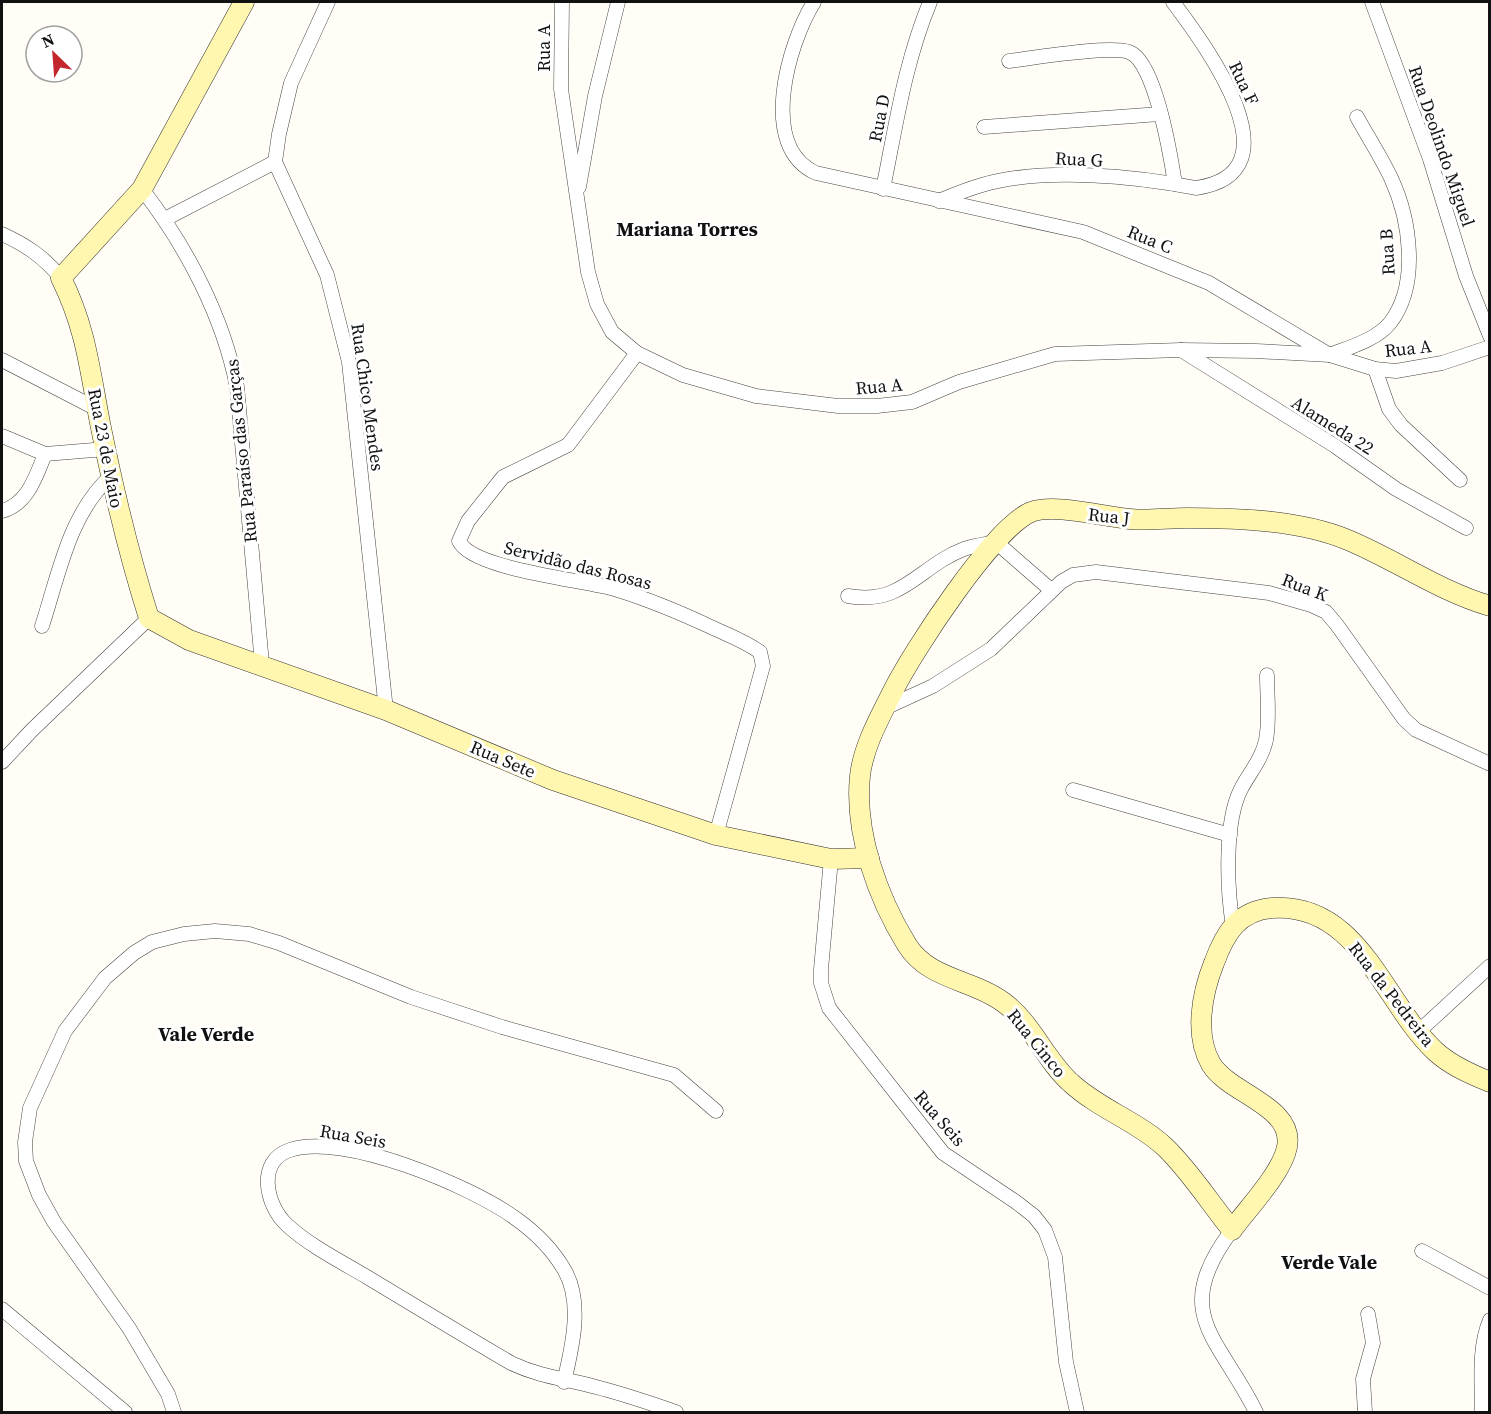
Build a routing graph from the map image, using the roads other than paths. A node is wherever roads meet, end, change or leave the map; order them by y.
1 (244, 2) edge
2 (328, 2) edge
3 (562, 2) edge
4 (618, 2) edge
5 (814, 2) edge
6 (930, 2) edge
7 (1173, 2) edge
8 (1372, 2) edge
9 (1010, 61) dead end
10 (1160, 114) junction
11 (1358, 117) dead end
12 (984, 126) dead end
13 (275, 162) junction
14 (1221, 182) joint
15 (1175, 184) junction
16 (142, 189) junction
17 (883, 189) junction
18 (938, 201) junction
19 (577, 202) junction
20 (165, 219) junction
21 (2, 234) edge
22 (61, 278) junction
23 (1490, 336) edge
24 (1490, 347) edge
25 (1181, 350) junction
26 (637, 353) junction
27 (1330, 356) junction
28 (2, 360) edge
29 (1375, 369) junction
30 (97, 409) junction
31 (2, 436) edge
32 (105, 449) junction
33 (45, 454) junction
34 (111, 476) junction
35 (1460, 480) dead end
36 (2, 511) edge
37 (1466, 528) dead end
38 (996, 542) junction
39 (1051, 590) junction
40 (848, 596) dead end
41 (1490, 606) edge
42 (149, 618) junction
43 (42, 626) dead end
44 (262, 664) junction
45 (1267, 675) dead end
46 (885, 708) junction
47 (387, 710) junction
48 (2, 762) edge
49 (1490, 764) edge
50 (860, 776) joint
51 (1073, 790) dead end
52 (716, 835) junction
53 (1230, 835) junction
54 (869, 858) junction
55 (831, 859) junction
56 (1233, 926) junction
57 (1490, 966) edge
58 (1418, 1032) junction
59 (1490, 1082) edge
60 (716, 1111) dead end
61 (1232, 1230) junction
62 (1422, 1251) dead end
63 (1490, 1288) edge
64 (2, 1309) edge
65 (1368, 1314) dead end
66 (1490, 1320) edge
67 (564, 1382) junction
68 (125, 1413) edge
69 (174, 1413) edge
70 (676, 1413) edge
71 (1077, 1413) edge
72 (1256, 1413) edge
73 (1365, 1413) edge
74 (1482, 1413) edge

1 - 16 street
2 - 13 street
3 - 19 street, Rua A
4 - 19 street
5 - 17 street
6 - 17 street, Rua D
7 - 14 street, Rua F
8 - 23 street, Rua Deolindo Miguel
9 - 10 street
10 - 12 street
10 - 15 street
11 - 27 street, Rua B
13 - 20 street
13 - 47 street, Rua Chico Mendes
14 - 15 street, Rua G
15 - 18 street, Rua G
16 - 20 street, Rua Paraíso das Garças
16 - 22 street
17 - 18 street
18 - 27 street, Rua C
19 - 26 street, Rua A
20 - 44 street, Rua Paraíso das Garças
21 - 22 street
22 - 30 street, Rua 23 de Maio
24 - 29 street, Rua A
25 - 26 street, Rua A
25 - 27 street, Rua A
25 - 37 street, Alameda 22
26 - 52 street, Servidão das Rosas
27 - 29 street, Rua A
28 - 30 street
29 - 35 street
30 - 32 street, Rua 23 de Maio
31 - 33 street
32 - 33 street
32 - 34 street, Rua 23 de Maio
33 - 36 street
34 - 42 street, Rua 23 de Maio
34 - 43 street
38 - 39 street
38 - 40 street
38 - 41 street, Rua J
38 - 46 street, Rua J
39 - 46 street, Rua K
39 - 49 street, Rua K
42 - 44 street, Rua Sete
42 - 48 street
44 - 47 street, Rua Sete
45 - 53 street
46 - 50 street, Rua J
47 - 52 street, Rua Sete
50 - 54 street, Rua Cinco
51 - 53 street
52 - 55 street, Rua Sete
53 - 56 street
54 - 55 street, Rua Sete
54 - 61 street, Rua Cinco
55 - 71 street, Rua Seis
56 - 58 street, Rua da Pedreira
56 - 61 street, Rua da Pedreira
57 - 58 street
58 - 59 street, Rua da Pedreira
60 - 69 street
61 - 72 street
62 - 63 street
64 - 68 street
65 - 73 street
66 - 74 street
67 - 67 street, Rua Seis
67 - 70 street, Rua Seis

